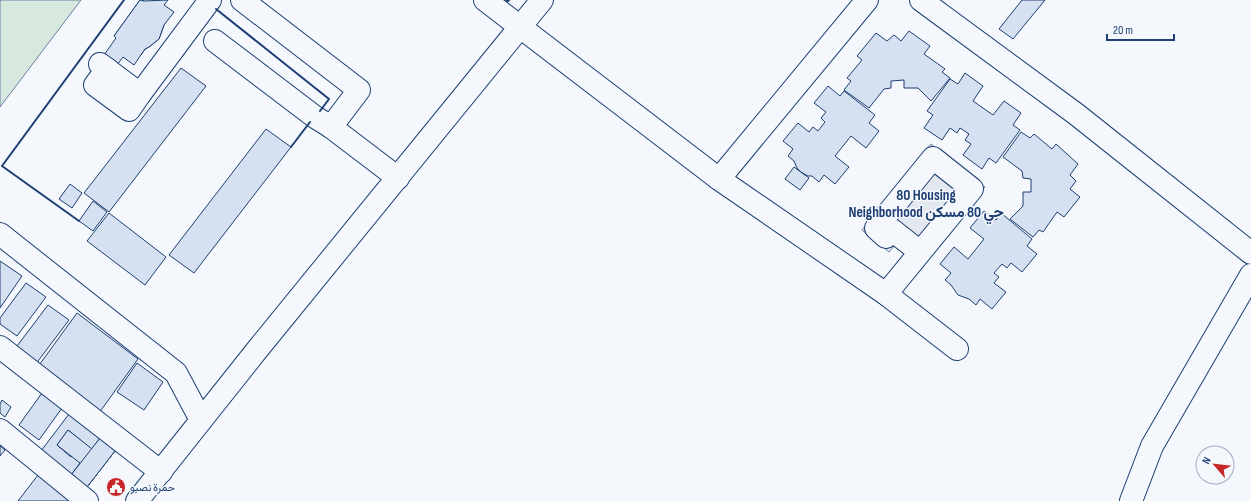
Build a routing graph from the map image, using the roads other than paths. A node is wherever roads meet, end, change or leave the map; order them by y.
1 (242, 0) edge
2 (486, 0) edge
3 (542, 0) edge
4 (867, 0) edge
5 (921, 0) edge
6 (202, 3) edge
7 (521, 26) junction
8 (215, 41) dead end
9 (103, 67) dead end
10 (331, 127) junction
11 (398, 178) junction
12 (719, 179) junction
13 (0, 234) edge
14 (920, 252) junction
15 (1251, 253) edge
16 (1251, 275) edge
17 (886, 294) junction
18 (0, 347) edge
19 (956, 350) dead end
20 (201, 420) junction
21 (0, 430) edge
22 (160, 472) junction
23 (87, 501) edge
24 (137, 501) edge
25 (1131, 501) edge

1 - 10 street
2 - 7 street
3 - 7 street
4 - 12 street
5 - 15 street
6 - 9 street
7 - 11 street
7 - 12 street
8 - 10 street
10 - 11 street
11 - 20 street
12 - 17 street
13 - 20 street
14 - 14 street
14 - 17 street
16 - 25 street
17 - 19 street
18 - 22 street
20 - 22 street
21 - 23 street
22 - 24 street

